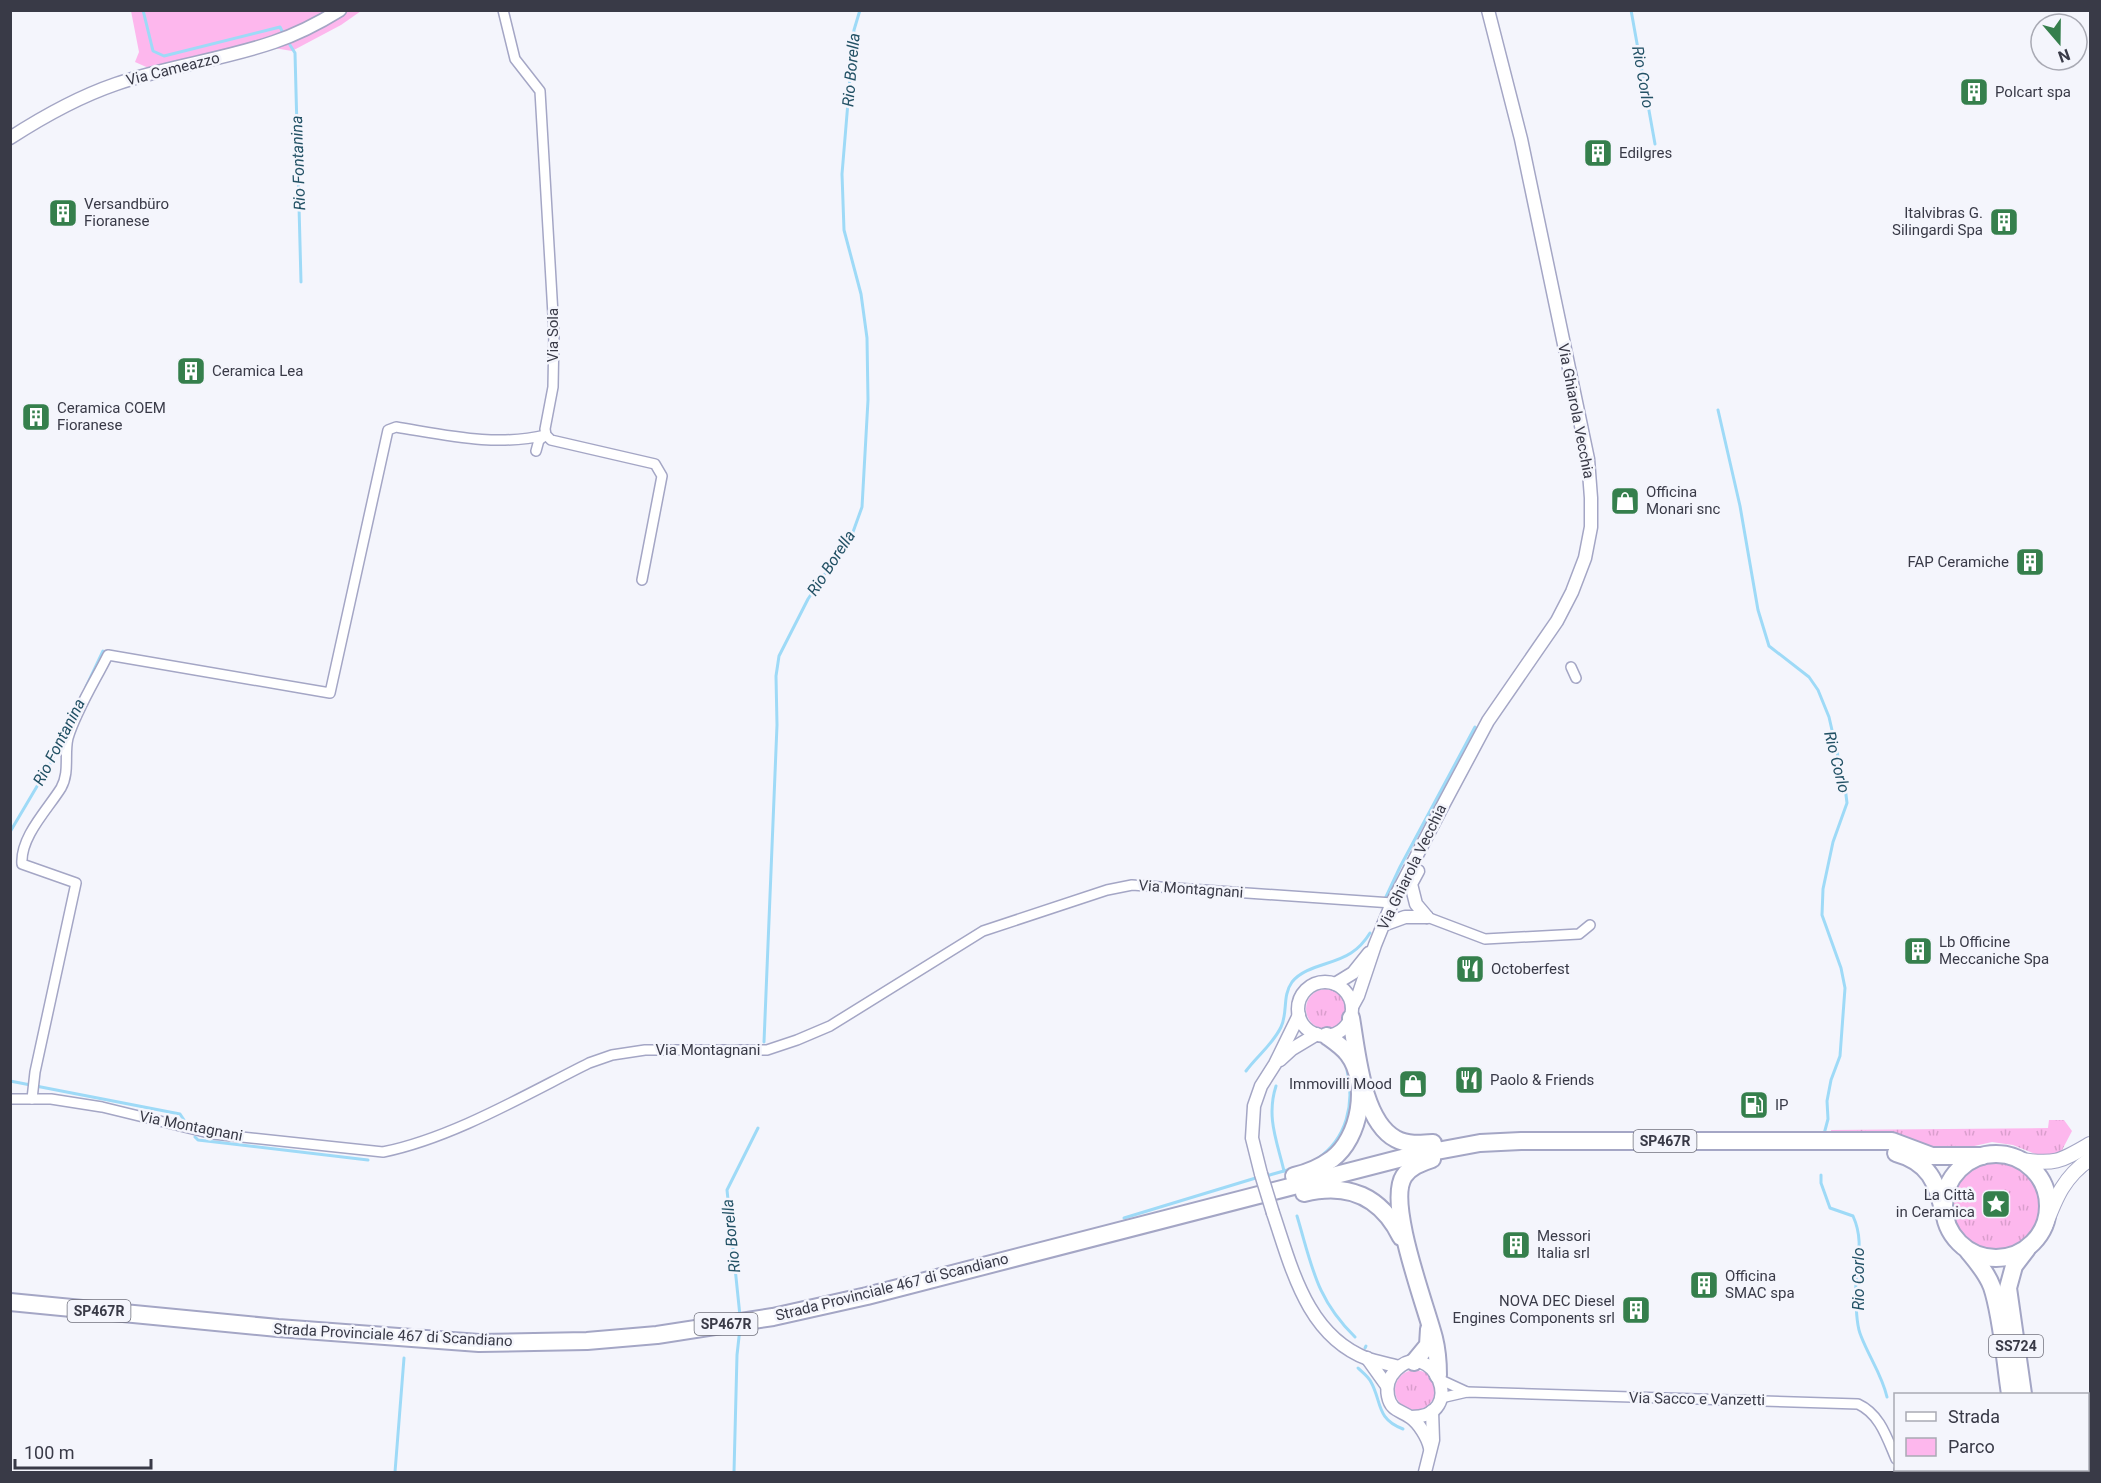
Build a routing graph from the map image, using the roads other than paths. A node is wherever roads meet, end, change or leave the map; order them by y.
1 (340, 10) edge
2 (503, 10) edge
3 (1488, 10) edge
4 (10, 138) edge
5 (546, 435) junction
6 (536, 451) dead end
7 (642, 580) dead end
8 (1571, 667) dead end
9 (1576, 678) dead end
10 (1415, 858) junction
11 (1392, 903) junction
12 (1416, 904) junction
13 (1405, 917) junction
14 (1427, 917) junction
15 (1383, 925) junction
16 (1590, 925) dead end
17 (1375, 945) junction
18 (1335, 984) junction
19 (1351, 1012) junction
20 (1299, 1015) junction
21 (1322, 1035) junction
22 (1275, 1064) junction
23 (33, 1090) junction
24 (10, 1099) edge
25 (1546, 1144) junction
26 (2091, 1144) edge
27 (1890, 1146) junction
28 (1982, 1155) junction
29 (2091, 1159) edge
30 (2021, 1160) junction
31 (1944, 1214) junction
32 (1163, 1220) junction
33 (2045, 1226) junction
34 (2029, 1247) junction
35 (1965, 1248) junction
36 (1410, 1257) junction
37 (10, 1302) edge
38 (1429, 1325) junction
39 (1367, 1358) junction
40 (1407, 1365) junction
41 (1439, 1378) junction
42 (1387, 1386) junction
43 (1467, 1392) junction
44 (2010, 1393) edge
45 (2023, 1393) edge
46 (1441, 1398) junction
47 (1432, 1411) junction
48 (1410, 1417) junction
49 (1430, 1448) junction
50 (1894, 1455) edge
51 (1425, 1473) edge

1 - 4 street, Via Cameazzo
2 - 5 street, Via Sola
3 - 10 street, Via Ghiarola Vecchia
5 - 6 street
5 - 7 street
5 - 23 street
8 - 9 street
10 - 11 street, Via Ghiarola Vecchia
10 - 12 street
11 - 12 street
11 - 13 street
11 - 15 street, Via Ghiarola Vecchia
11 - 23 street, Via Montagnani
12 - 14 street
13 - 14 street
13 - 15 street
14 - 16 street
15 - 17 street, Via Ghiarola Vecchia
17 - 18 street, Via Ghiarola Vecchia
17 - 19 street, Via Ghiarola Vecchia
18 - 19 street
18 - 20 street, Via Ghiarola Vecchia
19 - 21 street, Via Ghiarola Vecchia
19 - 25 highway
20 - 21 street
20 - 22 street, Via Ghiarola Vecchia
21 - 22 street, Via Ghiarola Vecchia
21 - 32 highway
22 - 39 street, Via Ghiarola Vecchia, bridge
23 - 24 street, Via Montagnani
25 - 27 highway, Strada Provinciale 467 di Scandiano / SP467R
25 - 32 highway, Strada Provinciale 467 di Scandiano / SP467R
25 - 36 highway
26 - 30 main road
27 - 28 highway, SP467R
27 - 31 highway, SP467R
28 - 30 highway
28 - 31 highway
29 - 33 main road
30 - 33 highway
31 - 35 highway
32 - 36 highway
32 - 37 highway, Strada Provinciale 467 di Scandiano / SP467R
33 - 34 highway
34 - 35 highway
34 - 45 highway, SS724
35 - 44 highway, SS724
36 - 38 highway
38 - 40 highway
38 - 41 highway
39 - 40 street, Via Ghiarola Vecchia
39 - 42 street, Via Ghiarola Vecchia
40 - 41 street, Via Ghiarola Vecchia
40 - 42 street
41 - 43 street, Via Sacco e Vanzetti
41 - 46 street
42 - 48 street, Via Ghiarola Vecchia
43 - 46 street, Via Sacco e Vanzetti
43 - 50 street, Via Sacco e Vanzetti
46 - 47 street
47 - 48 street
47 - 49 street
48 - 49 street, Via Ghiarola Vecchia
49 - 51 street

